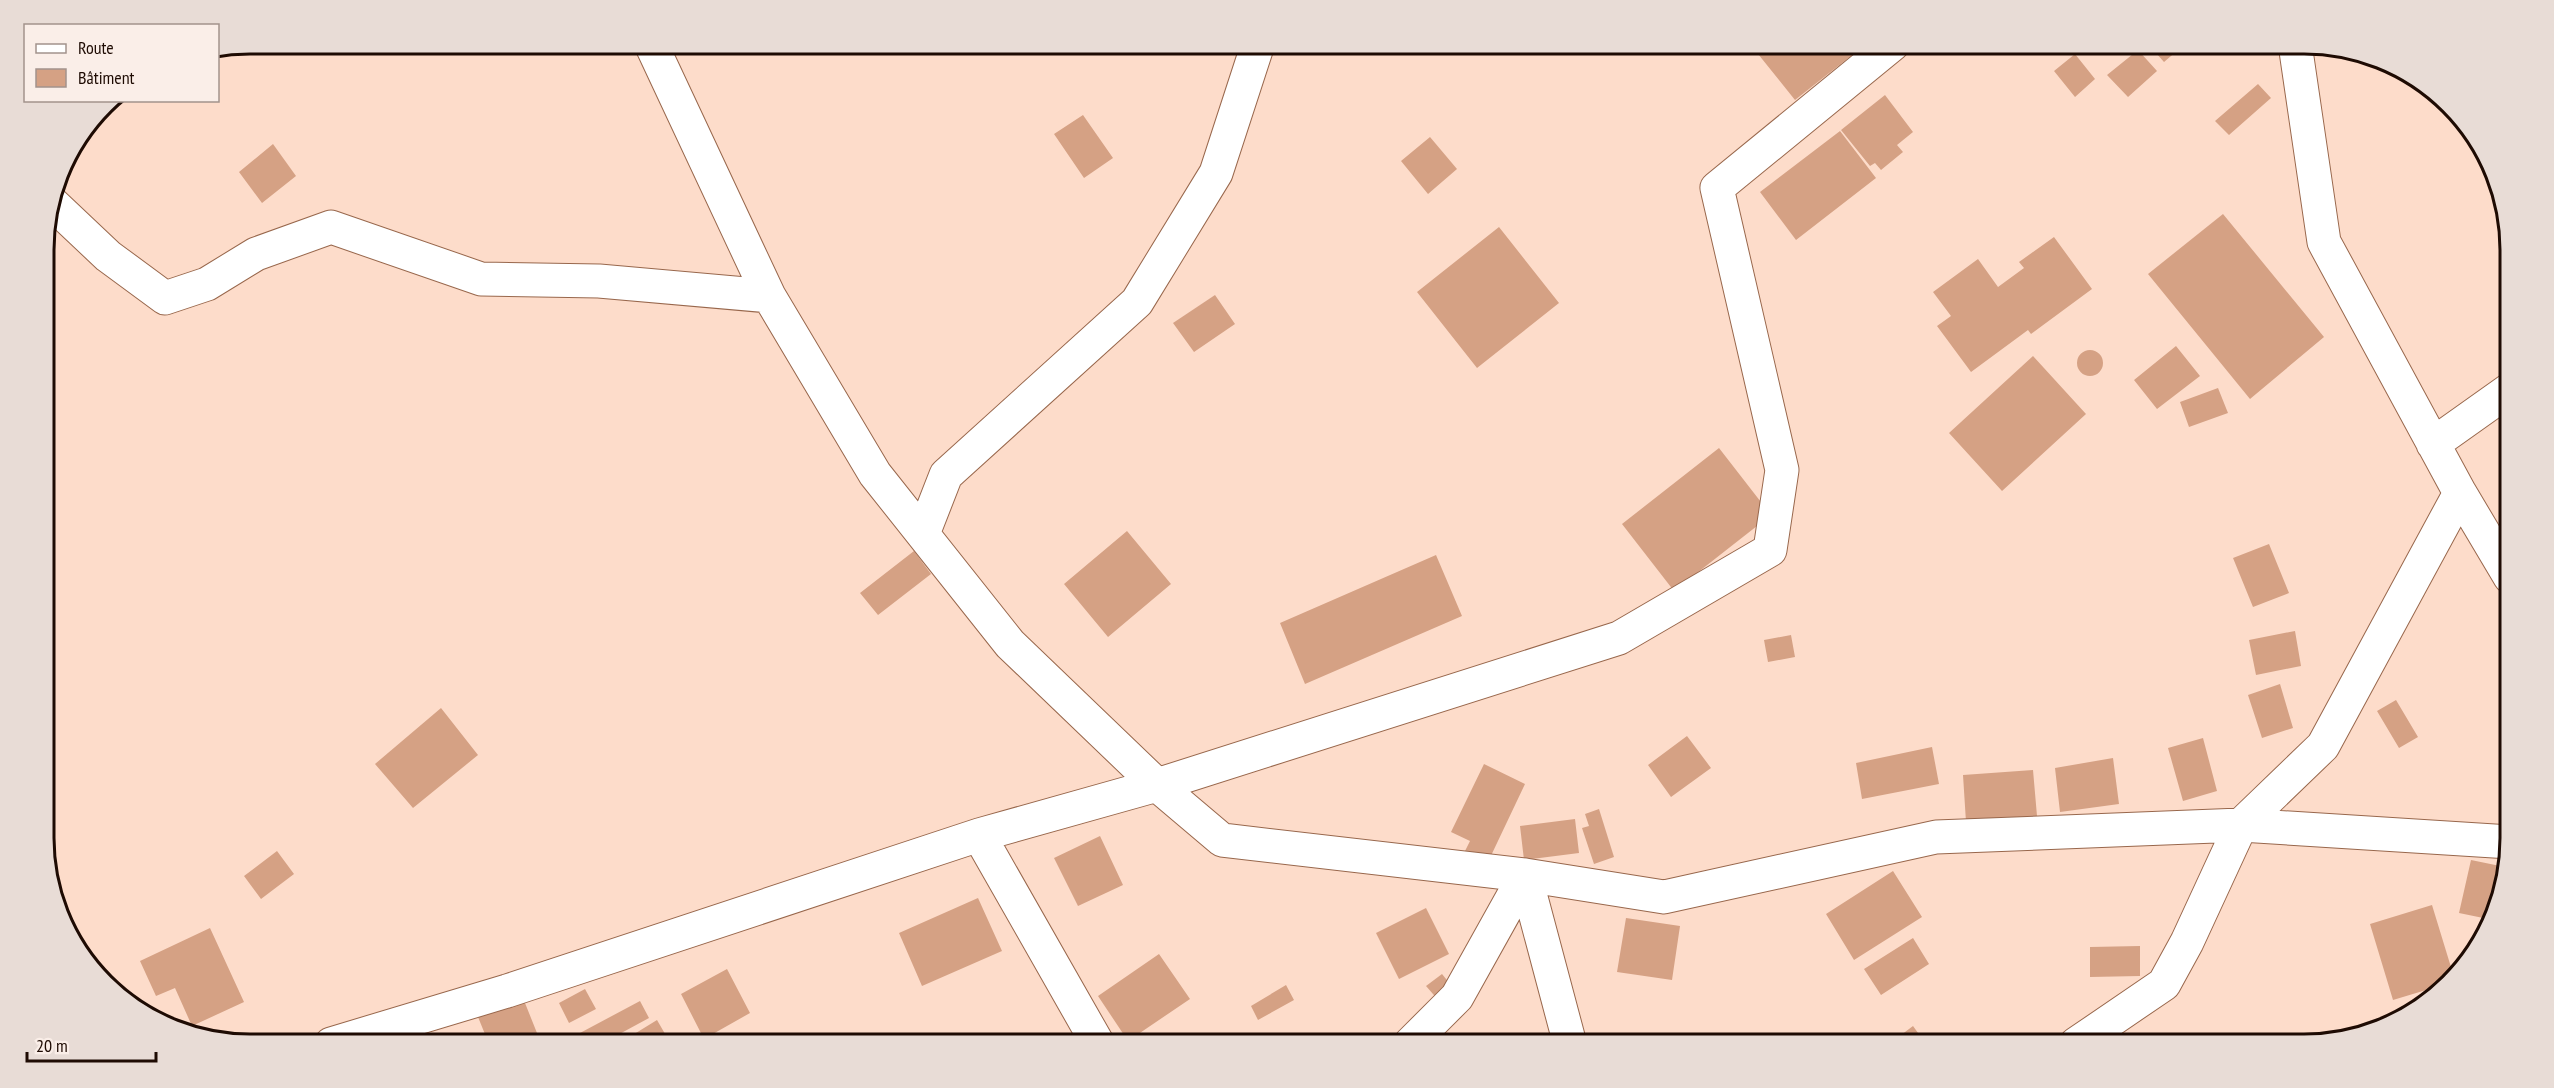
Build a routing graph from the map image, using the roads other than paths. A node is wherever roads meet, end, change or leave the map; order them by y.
1 (656, 54) edge
2 (1255, 54) edge
3 (1881, 54) edge
4 (2296, 54) edge
5 (58, 210) edge
6 (769, 296) junction
7 (2500, 396) edge
8 (2433, 444) junction
9 (2460, 493) junction
10 (923, 534) junction
11 (2500, 560) edge
12 (1157, 785) junction
13 (2241, 825) junction
14 (979, 835) junction
15 (2500, 841) edge
16 (1525, 874) junction
17 (391, 1034) edge
18 (1092, 1034) edge
19 (1420, 1034) edge
20 (1567, 1034) edge
21 (2091, 1034) edge

1 - 6 street
2 - 10 street
3 - 12 street
4 - 8 street
5 - 6 street
6 - 10 street
7 - 8 street
8 - 9 street
9 - 11 street
9 - 13 street
10 - 12 street
12 - 14 street
12 - 16 street
13 - 15 street
13 - 16 street
13 - 21 street
14 - 17 street
14 - 18 street
16 - 19 street
16 - 20 street

